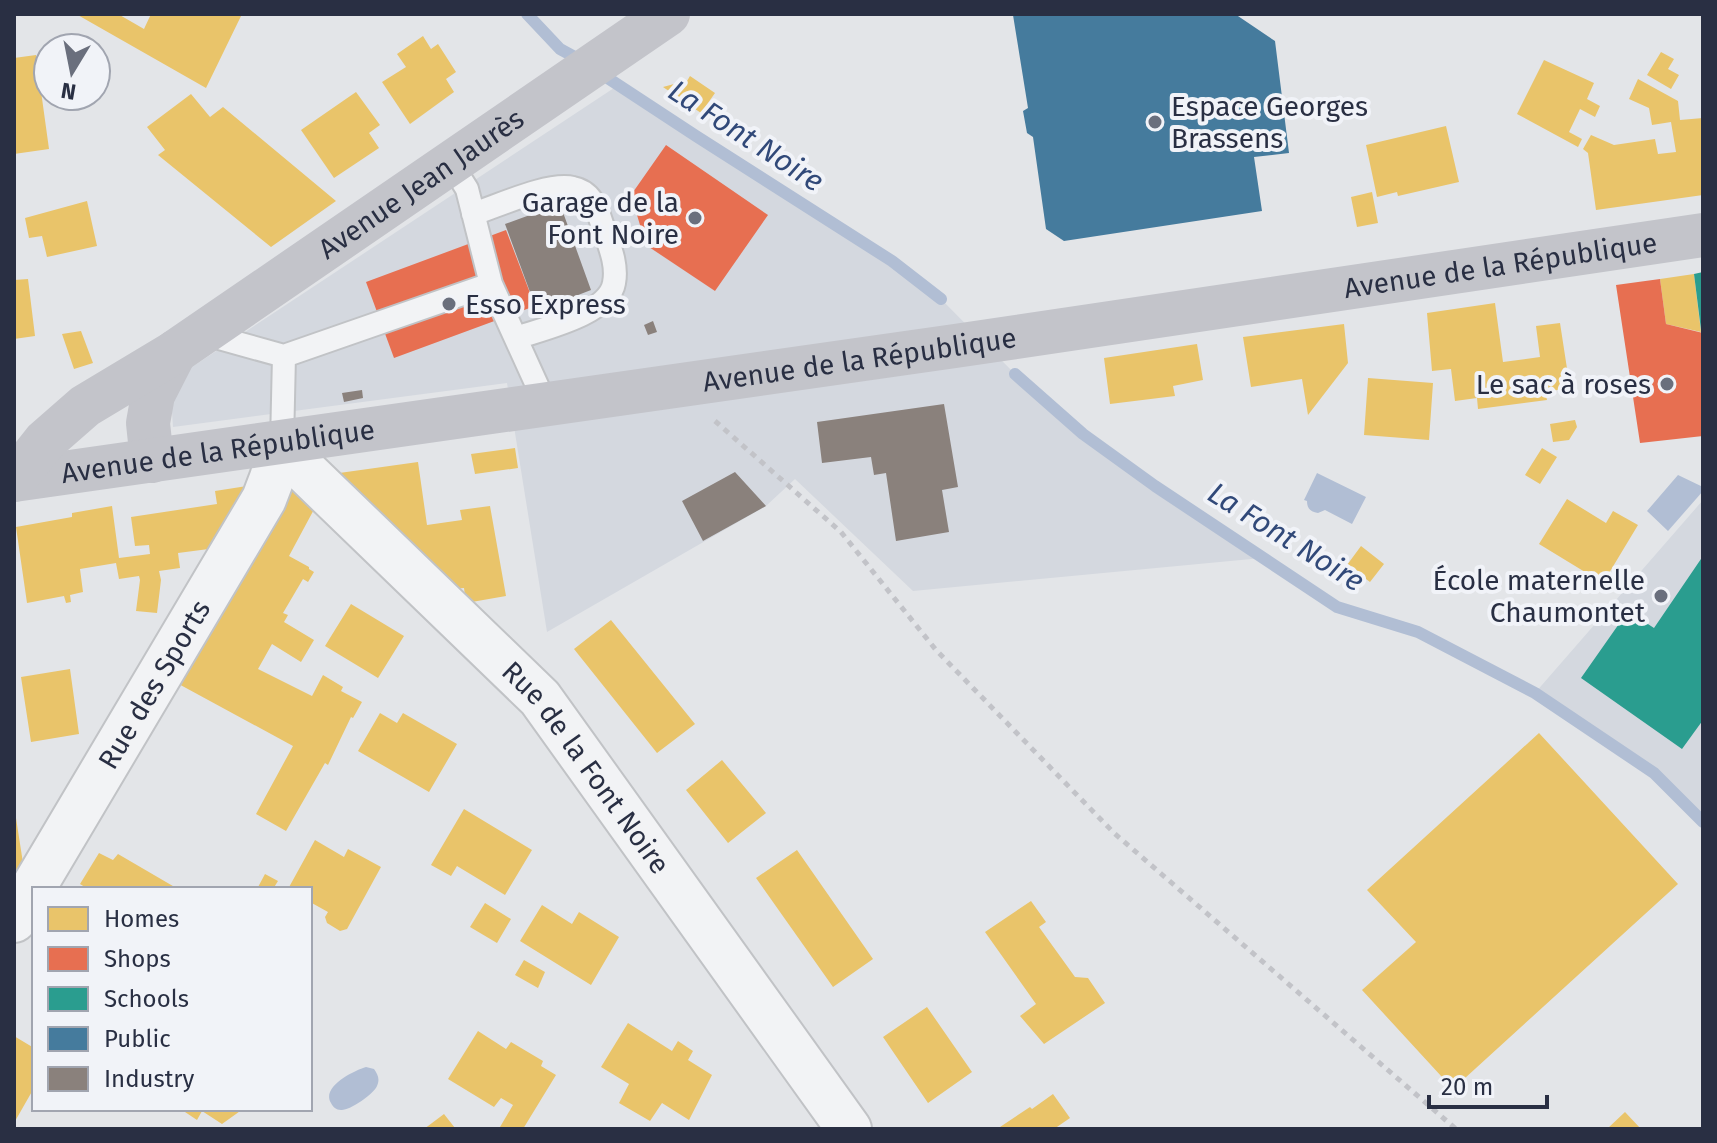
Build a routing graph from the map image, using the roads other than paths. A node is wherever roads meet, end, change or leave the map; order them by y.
1 (668, 14) edge
2 (450, 162) junction
3 (473, 214) junction
4 (1703, 235) edge
5 (491, 284) junction
6 (516, 338) junction
7 (188, 342) junction
8 (284, 356) junction
9 (546, 405) junction
10 (282, 443) junction
11 (152, 461) junction
12 (14, 480) edge
13 (34, 887) edge
14 (32, 890) edge
15 (14, 920) edge
16 (849, 1129) edge

1 - 2 main road, Avenue Jean Jaurès
2 - 3 lane
2 - 7 main road, Avenue Jean Jaurès
3 - 5 lane
3 - 6 lane
4 - 9 main road, Avenue de la République
5 - 6 lane
5 - 8 lane
6 - 9 lane
7 - 8 lane
7 - 11 main road, Avenue Jean Jaurès
7 - 12 main road, Avenue Jean Jaurès
8 - 10 lane
9 - 10 main road, Avenue de la République
10 - 11 main road, Avenue de la République
10 - 13 street, Rue des Sports
10 - 16 street, Rue de la Font Noire
11 - 12 main road, Avenue de la République
14 - 15 street, Rue des Sports

